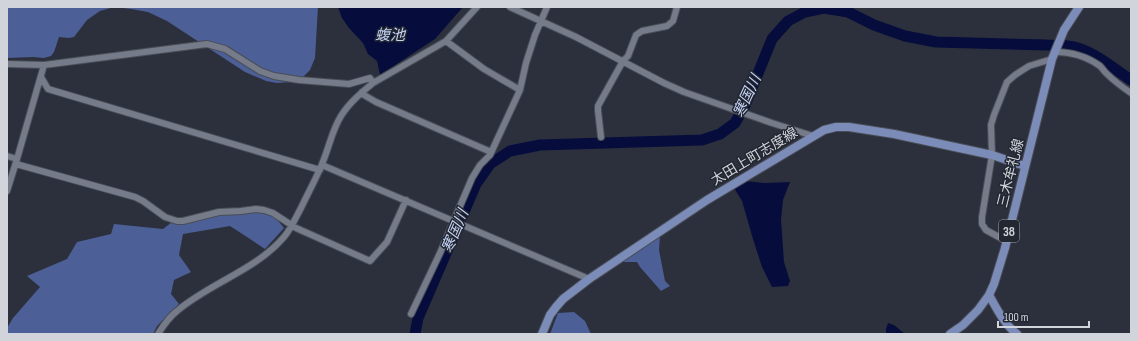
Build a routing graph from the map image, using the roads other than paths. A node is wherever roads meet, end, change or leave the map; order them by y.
1 (477, 7) edge
2 (510, 7) edge
3 (547, 7) edge
4 (678, 7) edge
5 (1079, 7) edge
6 (540, 21) junction
7 (446, 41) junction
8 (1054, 54) junction
9 (623, 61) junction
10 (7, 64) edge
11 (44, 65) junction
12 (41, 77) junction
13 (373, 84) junction
14 (520, 90) junction
15 (362, 92) junction
16 (1131, 93) edge
17 (813, 136) junction
18 (601, 137) dead end
19 (491, 152) junction
20 (7, 156) edge
21 (992, 156) junction
22 (17, 162) junction
23 (1025, 166) junction
24 (321, 167) junction
25 (7, 191) edge
26 (406, 200) junction
27 (454, 221) junction
28 (291, 226) junction
29 (1006, 241) junction
30 (590, 280) junction
31 (989, 295) junction
32 (411, 314) dead end
33 (158, 334) edge
34 (542, 334) edge
35 (950, 334) edge
36 (1017, 334) edge

1 - 7 street
2 - 6 street
3 - 6 street
4 - 9 street
5 - 8 main road, 三木牟礼線 / 38
6 - 9 street
6 - 14 street
7 - 13 street
7 - 14 street
8 - 16 street
8 - 21 street
8 - 23 main road, 三木牟礼線 / 38
9 - 17 street
9 - 18 street
10 - 11 street
11 - 12 street
11 - 13 street
12 - 22 street
12 - 24 street
13 - 15 street
14 - 19 street
15 - 19 street
15 - 24 street
17 - 21 main road, 太田上町志度線
17 - 30 main road, 太田上町志度線
19 - 27 street
20 - 22 street
21 - 23 main road, 太田上町志度線
21 - 29 street
22 - 25 street
22 - 28 street
23 - 29 main road, 三木牟礼線 / 38
24 - 26 street
24 - 28 street
26 - 27 street
26 - 28 street
27 - 30 street
27 - 32 street
28 - 33 street
29 - 31 main road, 三木牟礼線 / 38
30 - 34 main road, 太田上町志度線
31 - 35 main road, 三木牟礼線 / 38
31 - 36 main road

